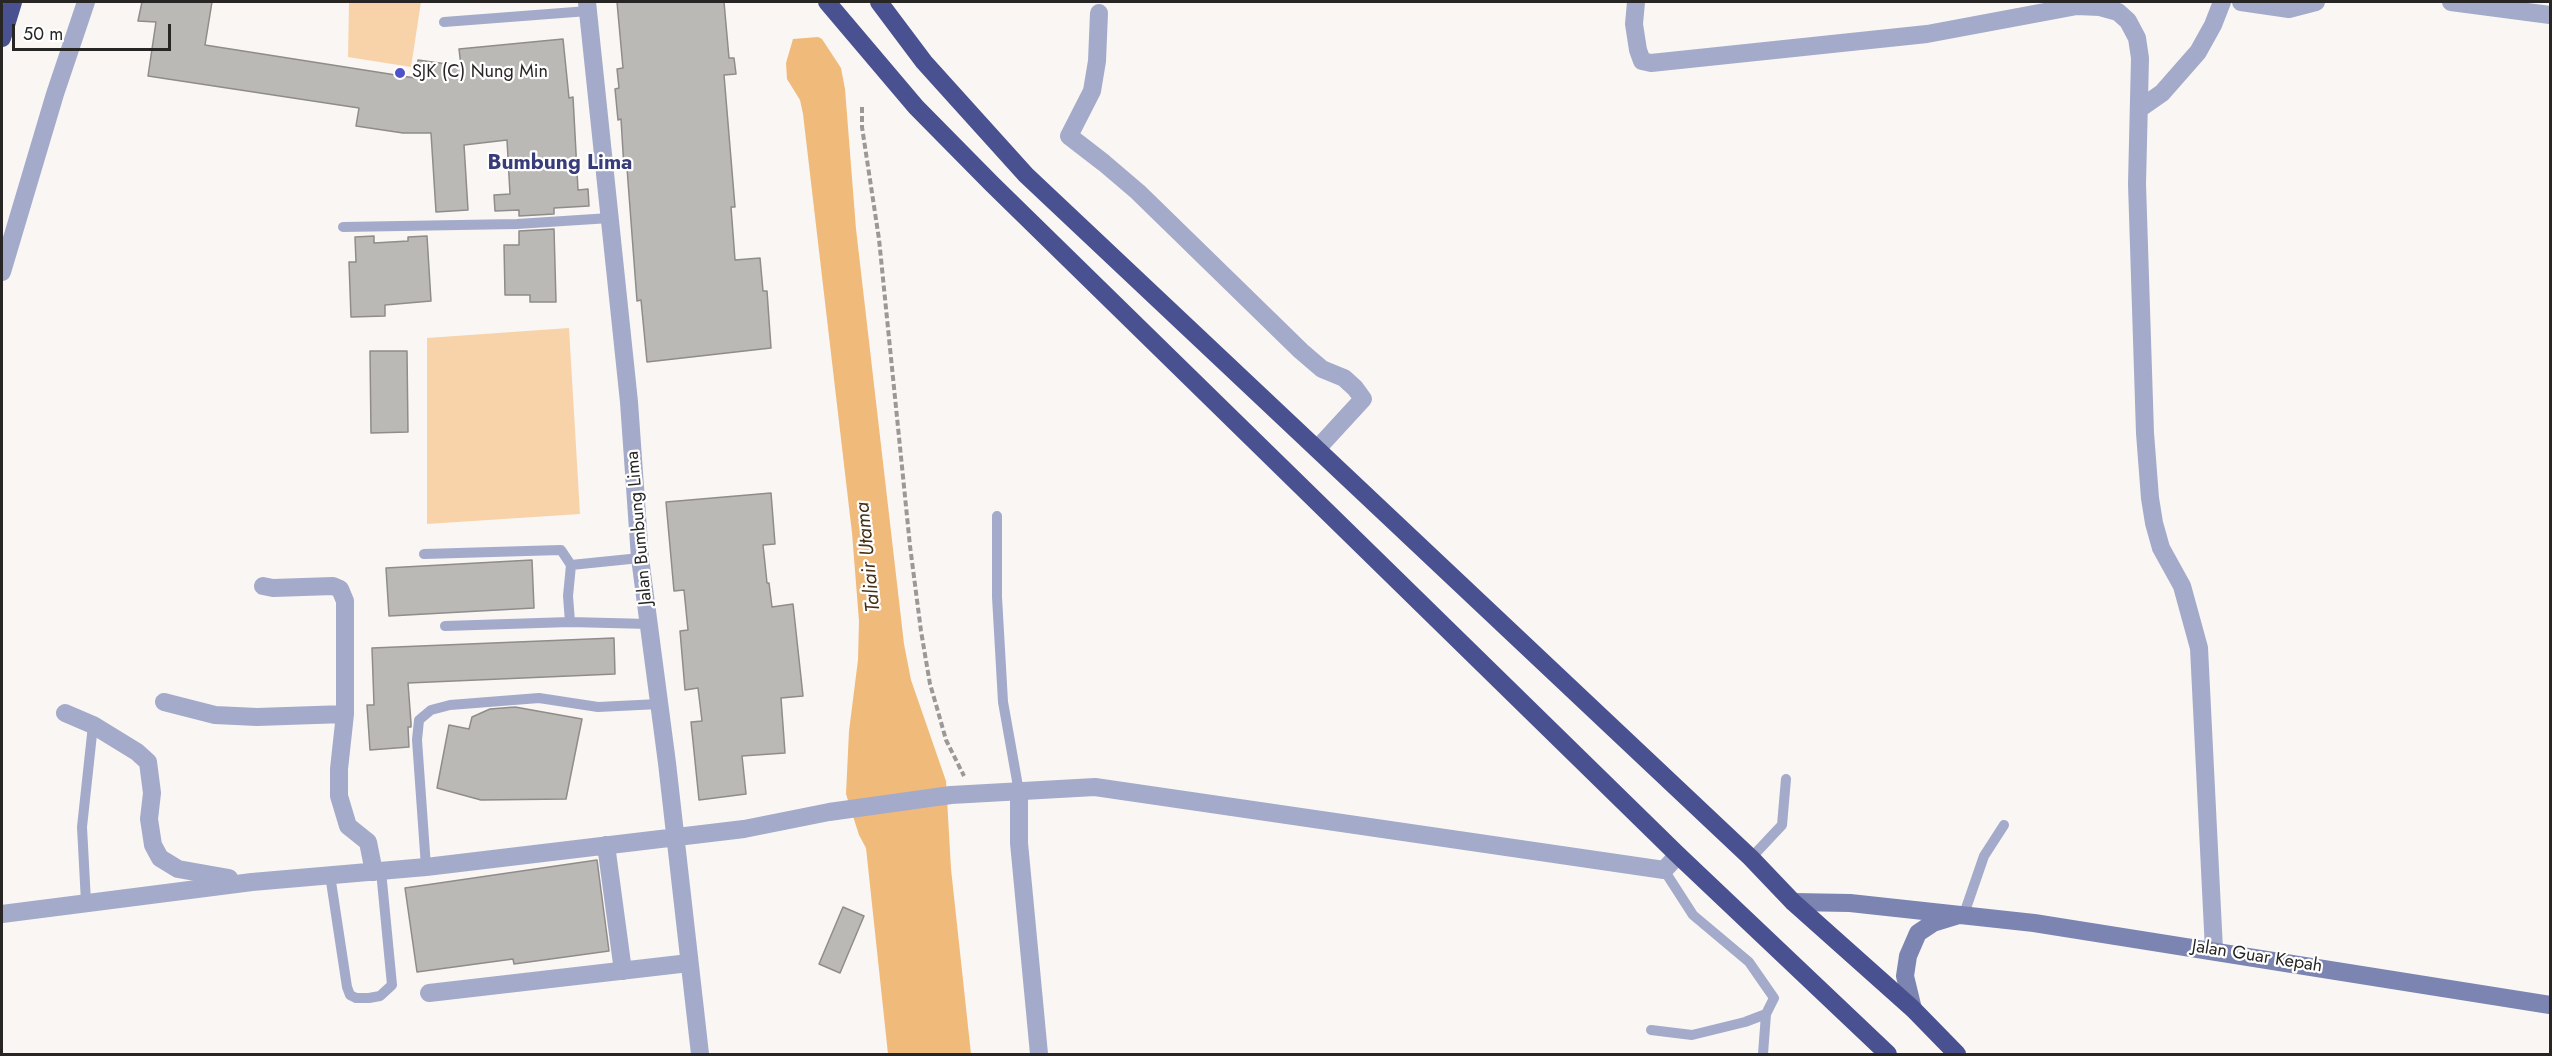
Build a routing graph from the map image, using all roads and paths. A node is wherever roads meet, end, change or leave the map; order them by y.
1 (13, 2) edge
2 (86, 2) edge
3 (827, 2) edge
4 (879, 2) edge
5 (1636, 2) edge
6 (2222, 2) edge
7 (2241, 2) edge
8 (2316, 2) edge
9 (2451, 2) edge
10 (588, 6) edge
11 (1099, 13) dead end
12 (2550, 15) edge
13 (444, 22) dead end
14 (2, 38) edge
15 (862, 107) dead end
16 (2139, 110) junction
17 (610, 218) junction
18 (343, 227) dead end
19 (2, 272) edge
20 (1317, 449) junction
21 (997, 516) dead end
22 (424, 554) dead end
23 (640, 558) junction
24 (571, 565) junction
25 (263, 586) dead end
26 (570, 622) junction
27 (649, 624) junction
28 (445, 626) dead end
29 (165, 702) dead end
30 (658, 704) junction
31 (65, 713) dead end
32 (345, 714) junction
33 (93, 725) junction
34 (1786, 779) dead end
35 (1019, 792) junction
36 (982, 793) junction
37 (2004, 825) dead end
38 (674, 837) junction
39 (606, 845) junction
40 (1678, 855) junction
41 (1751, 858) junction
42 (426, 867) junction
43 (1664, 870) junction
44 (378, 872) junction
45 (330, 875) junction
46 (252, 882) junction
47 (86, 902) junction
48 (1793, 902) junction
49 (2, 914) edge
50 (1964, 914) junction
51 (2214, 950) junction
52 (689, 963) junction
53 (623, 970) junction
54 (429, 993) dead end
55 (2550, 1005) edge
56 (1912, 1009) junction
57 (1766, 1014) junction
58 (1651, 1030) dead end
59 (700, 1054) edge
60 (1039, 1054) edge
61 (1763, 1054) edge
62 (1888, 1054) edge
63 (1958, 1054) edge

1 - 14 highway
2 - 19 street
3 - 40 highway
4 - 20 highway
5 - 16 street
6 - 16 street
7 - 8 street
9 - 12 street
10 - 13 lane
10 - 17 street, Jalan Bumbung Lima
11 - 20 street
15 - 36 path
16 - 51 street
17 - 18 lane
17 - 23 street, Jalan Bumbung Lima
20 - 41 highway
21 - 35 lane
22 - 24 lane
23 - 24 lane
23 - 27 street, Jalan Bumbung Lima
24 - 26 lane
25 - 32 street
26 - 27 lane
26 - 28 lane
27 - 30 street, Jalan Bumbung Lima
29 - 32 street
30 - 38 street, Jalan Bumbung Lima
30 - 42 lane
31 - 33 street
32 - 44 street
33 - 46 street
33 - 47 lane
34 - 41 lane
35 - 36 street
35 - 43 street
35 - 60 street
36 - 38 street
37 - 50 lane
38 - 39 street
38 - 52 street, Jalan Bumbung Lima
39 - 42 street
39 - 53 street
40 - 43 street
40 - 62 highway
41 - 48 highway
42 - 44 street
43 - 57 lane
44 - 45 street
44 - 45 lane
45 - 46 street
46 - 47 street
47 - 49 street
48 - 50 main road, Jalan Guar Kepah
48 - 56 highway
50 - 51 main road, Jalan Guar Kepah
50 - 56 main road, Jalan Guar Kepah
51 - 55 main road, Jalan Guar Kepah
52 - 53 street
52 - 59 street, Jalan Bumbung Lima
53 - 54 street
56 - 63 highway
57 - 58 lane
57 - 61 lane

